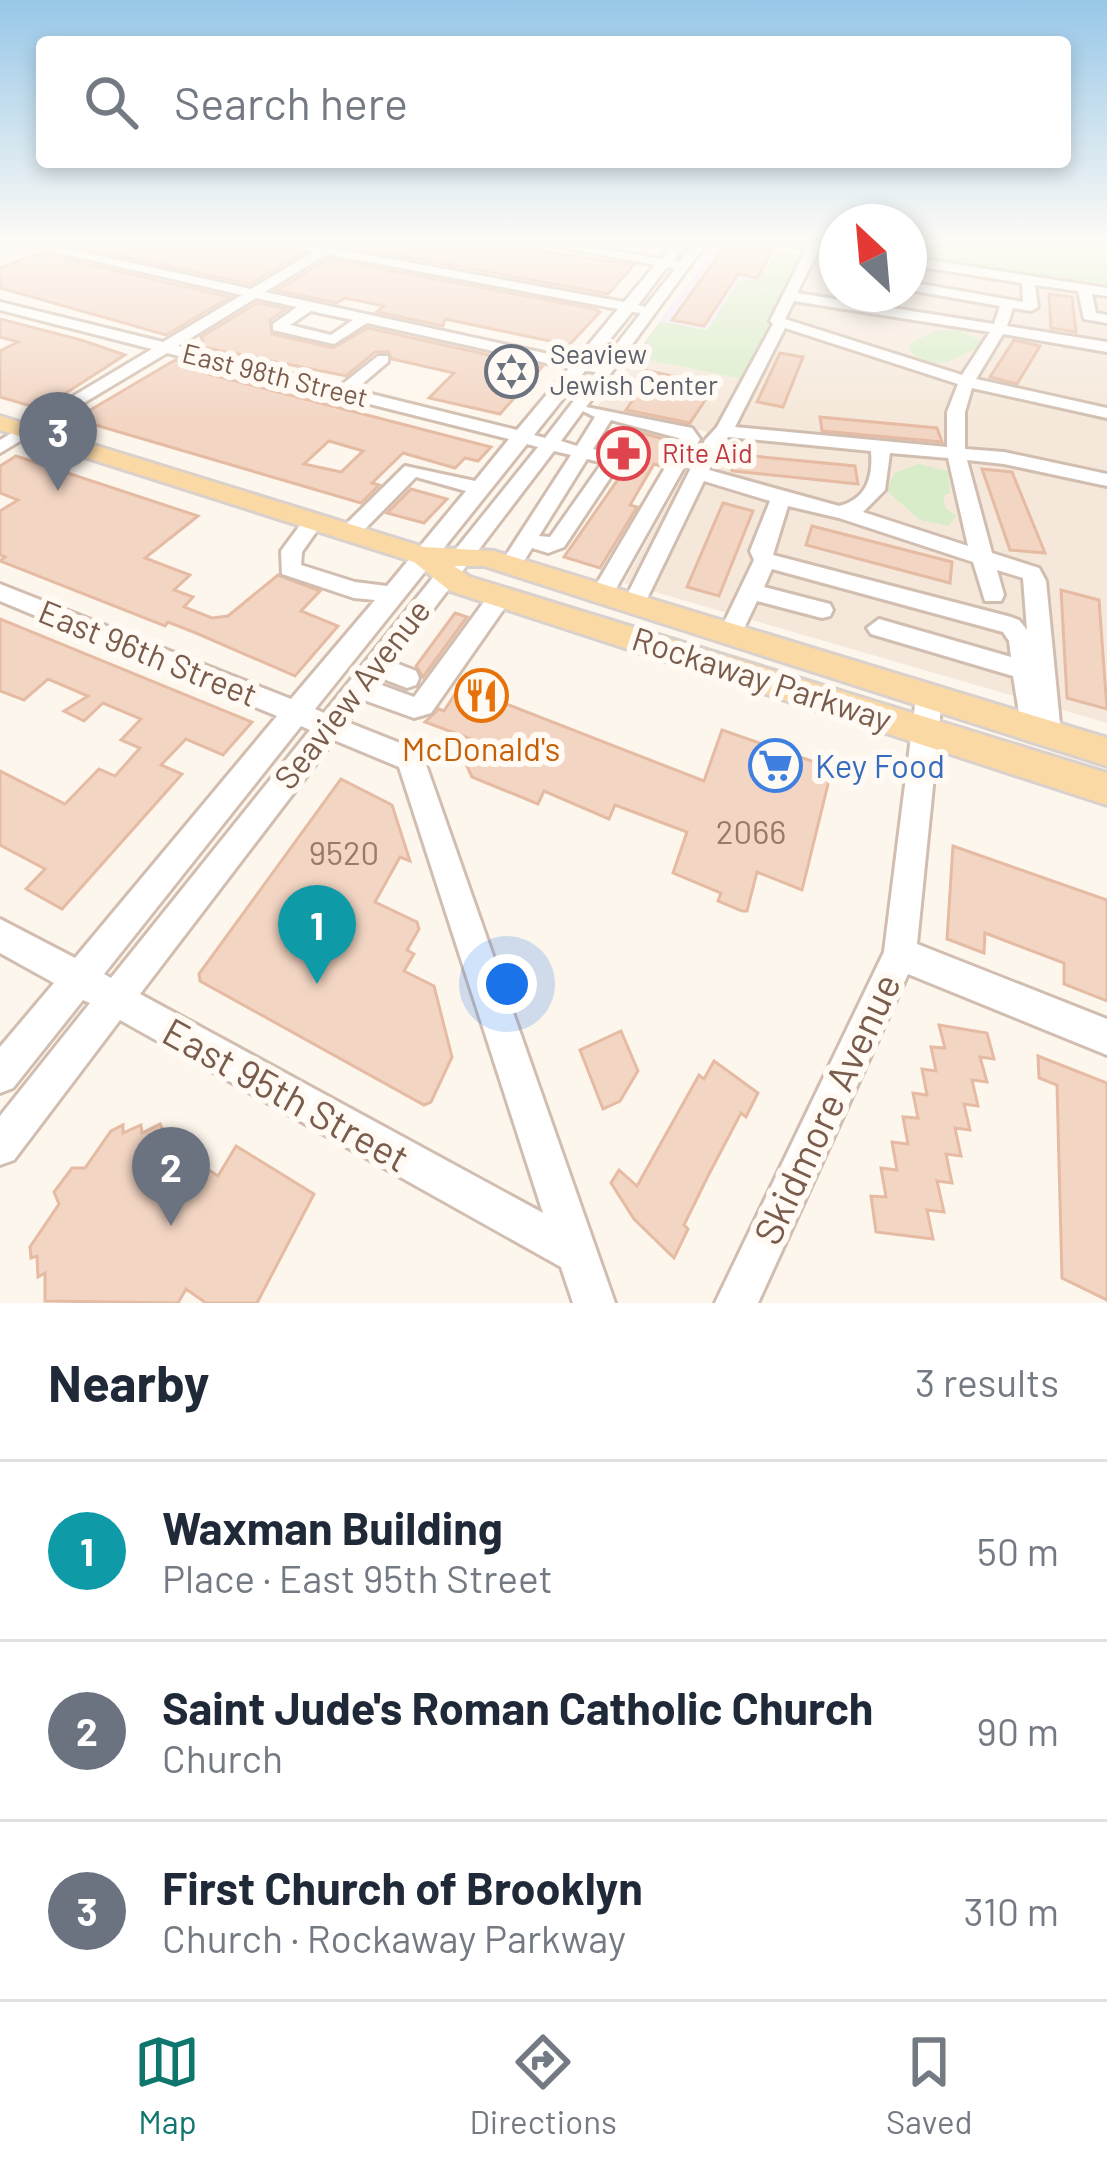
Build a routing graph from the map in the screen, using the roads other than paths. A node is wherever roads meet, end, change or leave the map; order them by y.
1 (240, 302) edge
2 (295, 302) edge
3 (595, 302) edge
4 (632, 302) edge
5 (659, 302) edge
6 (785, 302) edge
7 (1001, 302) edge
8 (1030, 302) edge
9 (1086, 302) edge
10 (1008, 303) junction
11 (310, 305) junction
12 (0, 306) edge
13 (627, 308) junction
14 (652, 311) junction
15 (915, 312) edge
16 (365, 318) junction
17 (1107, 320) edge
18 (781, 322) junction
19 (999, 329) junction
20 (1107, 347) edge
21 (165, 348) junction
22 (383, 359) dead end
23 (580, 365) junction
24 (605, 370) junction
25 (967, 382) junction
26 (342, 393) junction
27 (577, 408) junction
28 (1107, 413) edge
29 (606, 414) junction
30 (0, 423) edge
31 (727, 428) junction
32 (27, 432) junction
33 (520, 438) junction
34 (549, 445) junction
35 (880, 447) junction
36 (0, 448) edge
37 (582, 452) junction
38 (957, 454) junction
39 (698, 473) junction
40 (1107, 480) edge
41 (479, 488) junction
42 (781, 498) junction
43 (840, 512) junction
44 (313, 522) junction
45 (350, 533) junction
46 (527, 540) junction
47 (983, 555) junction
48 (765, 560) junction
49 (443, 562) junction
50 (510, 566) junction
51 (751, 591) junction
52 (0, 592) edge
53 (392, 594) junction
54 (993, 595) dead end
55 (602, 596) junction
56 (500, 597) junction
57 (632, 605) junction
58 (822, 610) dead end
59 (879, 628) dead end
60 (730, 635) junction
61 (374, 665) junction
62 (1024, 670) junction
63 (422, 684) junction
64 (358, 687) junction
65 (928, 714) junction
66 (311, 720) junction
67 (1040, 731) junction
68 (1107, 752) edge
69 (1107, 789) edge
70 (0, 935) edge
71 (900, 954) junction
72 (76, 980) junction
73 (114, 1001) junction
74 (1107, 1036) edge
75 (0, 1075) edge
76 (0, 1146) edge
77 (574, 1252) junction
78 (594, 1303) edge
79 (736, 1303) edge

1 - 21 street
2 - 11 street
3 - 13 street
4 - 13 street, Seaview Avenue
5 - 14 street, Seaview Avenue
6 - 18 street
7 - 10 street
8 - 10 street
9 - 17 street
10 - 19 street
11 - 16 street
11 - 16 street
12 - 21 street, East 98th Street
13 - 14 street
13 - 23 street, Seaview Avenue
14 - 24 street, Seaview Avenue
15 - 19 street
16 - 23 street
18 - 25 street
18 - 31 street
19 - 20 street
19 - 25 street
21 - 26 street, East 98th Street
21 - 32 street
22 - 26 street
23 - 24 street
23 - 33 street, Seaview Avenue
24 - 27 street, Seaview Avenue
25 - 28 street
25 - 38 street
26 - 33 street, East 98th Street
27 - 29 street
27 - 34 street, Seaview Avenue
29 - 37 street
29 - 55 street
30 - 32 main road, Rockaway Parkway
31 - 35 street
31 - 39 street
32 - 36 street
32 - 44 main road, Rockaway Parkway
33 - 34 street, East 98th Street
33 - 41 street, Seaview Avenue
34 - 37 street, East 98th Street
34 - 49 street, Seaview Avenue
35 - 38 street
35 - 43 street
37 - 46 street
37 - 46 street
38 - 40 street
38 - 47 street
39 - 42 street
39 - 57 street
41 - 45 street
41 - 49 street, Seaview Avenue
42 - 43 street
42 - 48 street
43 - 47 street
44 - 45 main road, Rockaway Parkway
44 - 53 street
45 - 49 main road, Rockaway Parkway
46 - 50 street
47 - 54 street
47 - 67 street
48 - 51 street
48 - 62 street
49 - 50 main road, Rockaway Parkway
49 - 53 street, Seaview Avenue
49 - 56 main road, Rockaway Parkway
49 - 61 street, Seaview Avenue
50 - 55 main road, Rockaway Parkway
51 - 58 street
51 - 60 street
52 - 66 street, East 96th Street
53 - 66 street, Seaview Avenue
55 - 57 main road, Rockaway Parkway
56 - 63 street
56 - 65 main road, Rockaway Parkway
57 - 60 main road, Rockaway Parkway
59 - 62 street
60 - 65 main road, Rockaway Parkway
61 - 63 street
61 - 64 street, Seaview Avenue
62 - 67 street
63 - 64 street
64 - 66 street, Seaview Avenue
65 - 67 main road, Rockaway Parkway
65 - 69 main road, Rockaway Parkway
65 - 71 street, Skidmore Avenue
66 - 72 street, Seaview Avenue
66 - 73 street, Seaview Avenue
66 - 77 street, East 96th Street
67 - 68 main road, Rockaway Parkway
70 - 72 street, East 95th Street
71 - 74 street
71 - 79 street, Skidmore Avenue
72 - 73 street, East 95th Street
72 - 75 street, Seaview Avenue
73 - 76 street, Seaview Avenue
73 - 77 street, East 95th Street
77 - 78 street, East 96th Street

